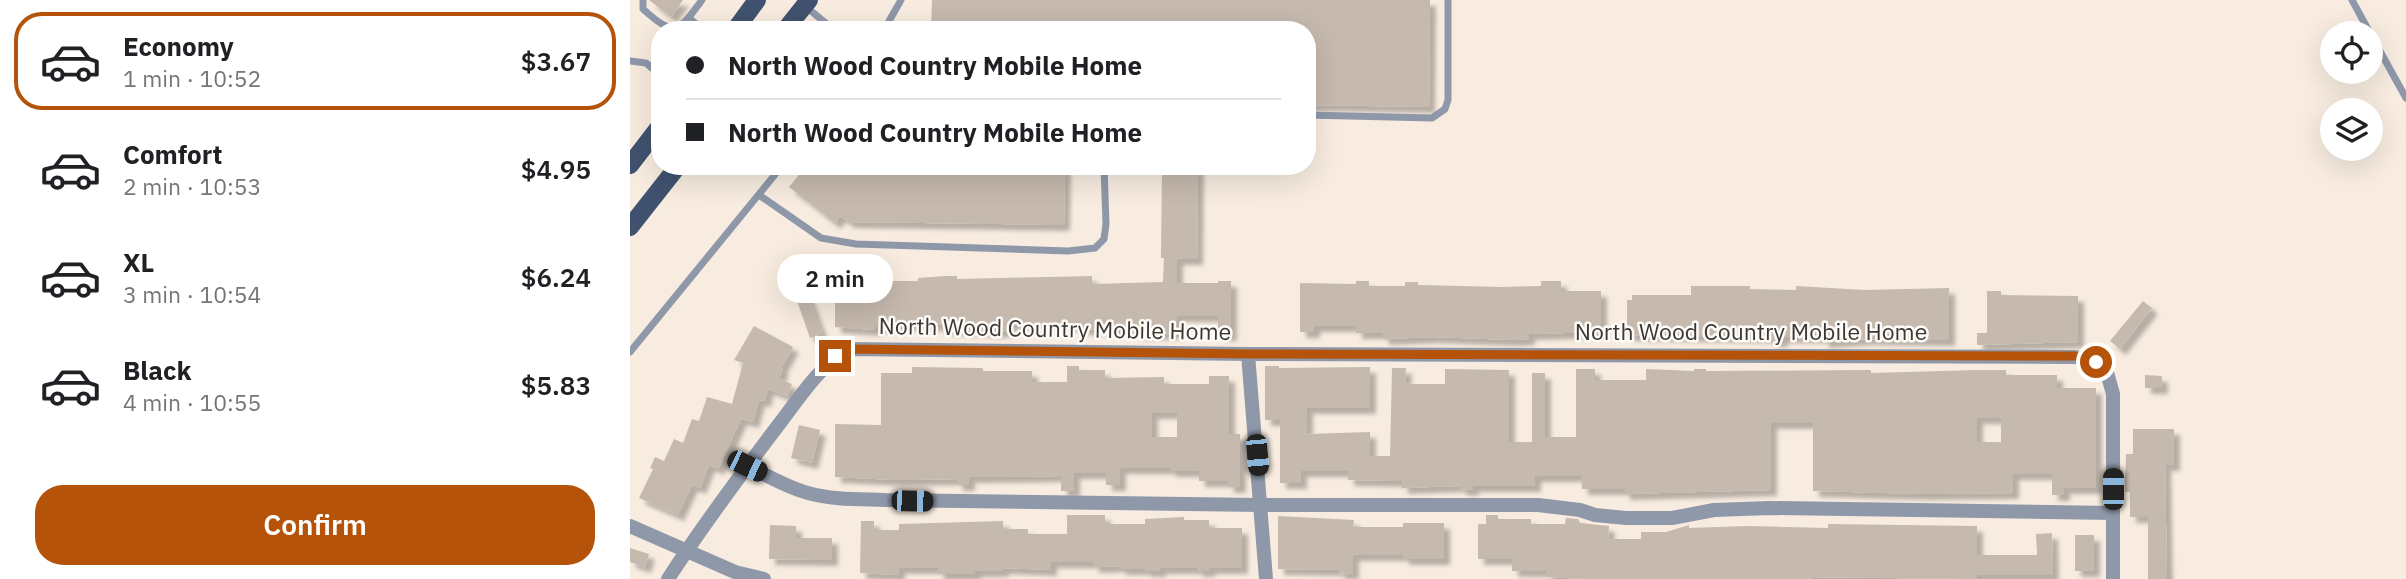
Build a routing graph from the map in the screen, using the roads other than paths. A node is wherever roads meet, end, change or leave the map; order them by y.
1 (643, 0) edge
2 (702, 0) edge
3 (757, 0) edge
4 (901, 0) edge
5 (1448, 0) edge
6 (2352, 0) edge
7 (804, 2) edge
8 (689, 18) junction
9 (658, 21) edge
10 (685, 21) edge
11 (692, 21) edge
12 (742, 21) edge
13 (791, 21) edge
14 (824, 21) edge
15 (889, 21) edge
16 (2364, 21) edge
17 (2383, 56) edge
18 (630, 61) edge
19 (651, 67) edge
20 (2406, 98) edge
21 (1316, 115) edge
22 (651, 138) edge
23 (630, 165) edge
24 (671, 175) edge
25 (775, 175) edge
26 (1104, 175) edge
27 (760, 195) junction
28 (630, 227) edge
29 (630, 352) edge
30 (1248, 354) junction
31 (747, 466) junction
32 (1261, 505) junction
33 (2113, 513) junction
34 (630, 526) edge
35 (687, 550) junction
36 (668, 579) edge
37 (764, 579) edge
38 (1266, 579) edge
39 (2113, 579) edge

1 - 9 lane
2 - 8 lane
3 - 12 main road
4 - 15 lane
5 - 21 lane
6 - 16 lane
7 - 13 main road
7 - 14 lane
8 - 10 lane
8 - 11 lane
17 - 20 lane
18 - 19 lane
22 - 23 main road
24 - 28 main road
25 - 27 lane
26 - 27 lane
27 - 29 lane
30 - 31 street, North Wood Country Mobile Home
30 - 32 street, North Wood Country Mobile Home
30 - 33 street, North Wood Country Mobile Home
31 - 32 street
31 - 35 street, North Wood Country Mobile Home
32 - 33 street
32 - 38 street, North Wood Country Mobile Home
33 - 39 street, North Wood Country Mobile Home
34 - 35 street
35 - 36 street, North Wood Country Mobile Home
35 - 37 street

